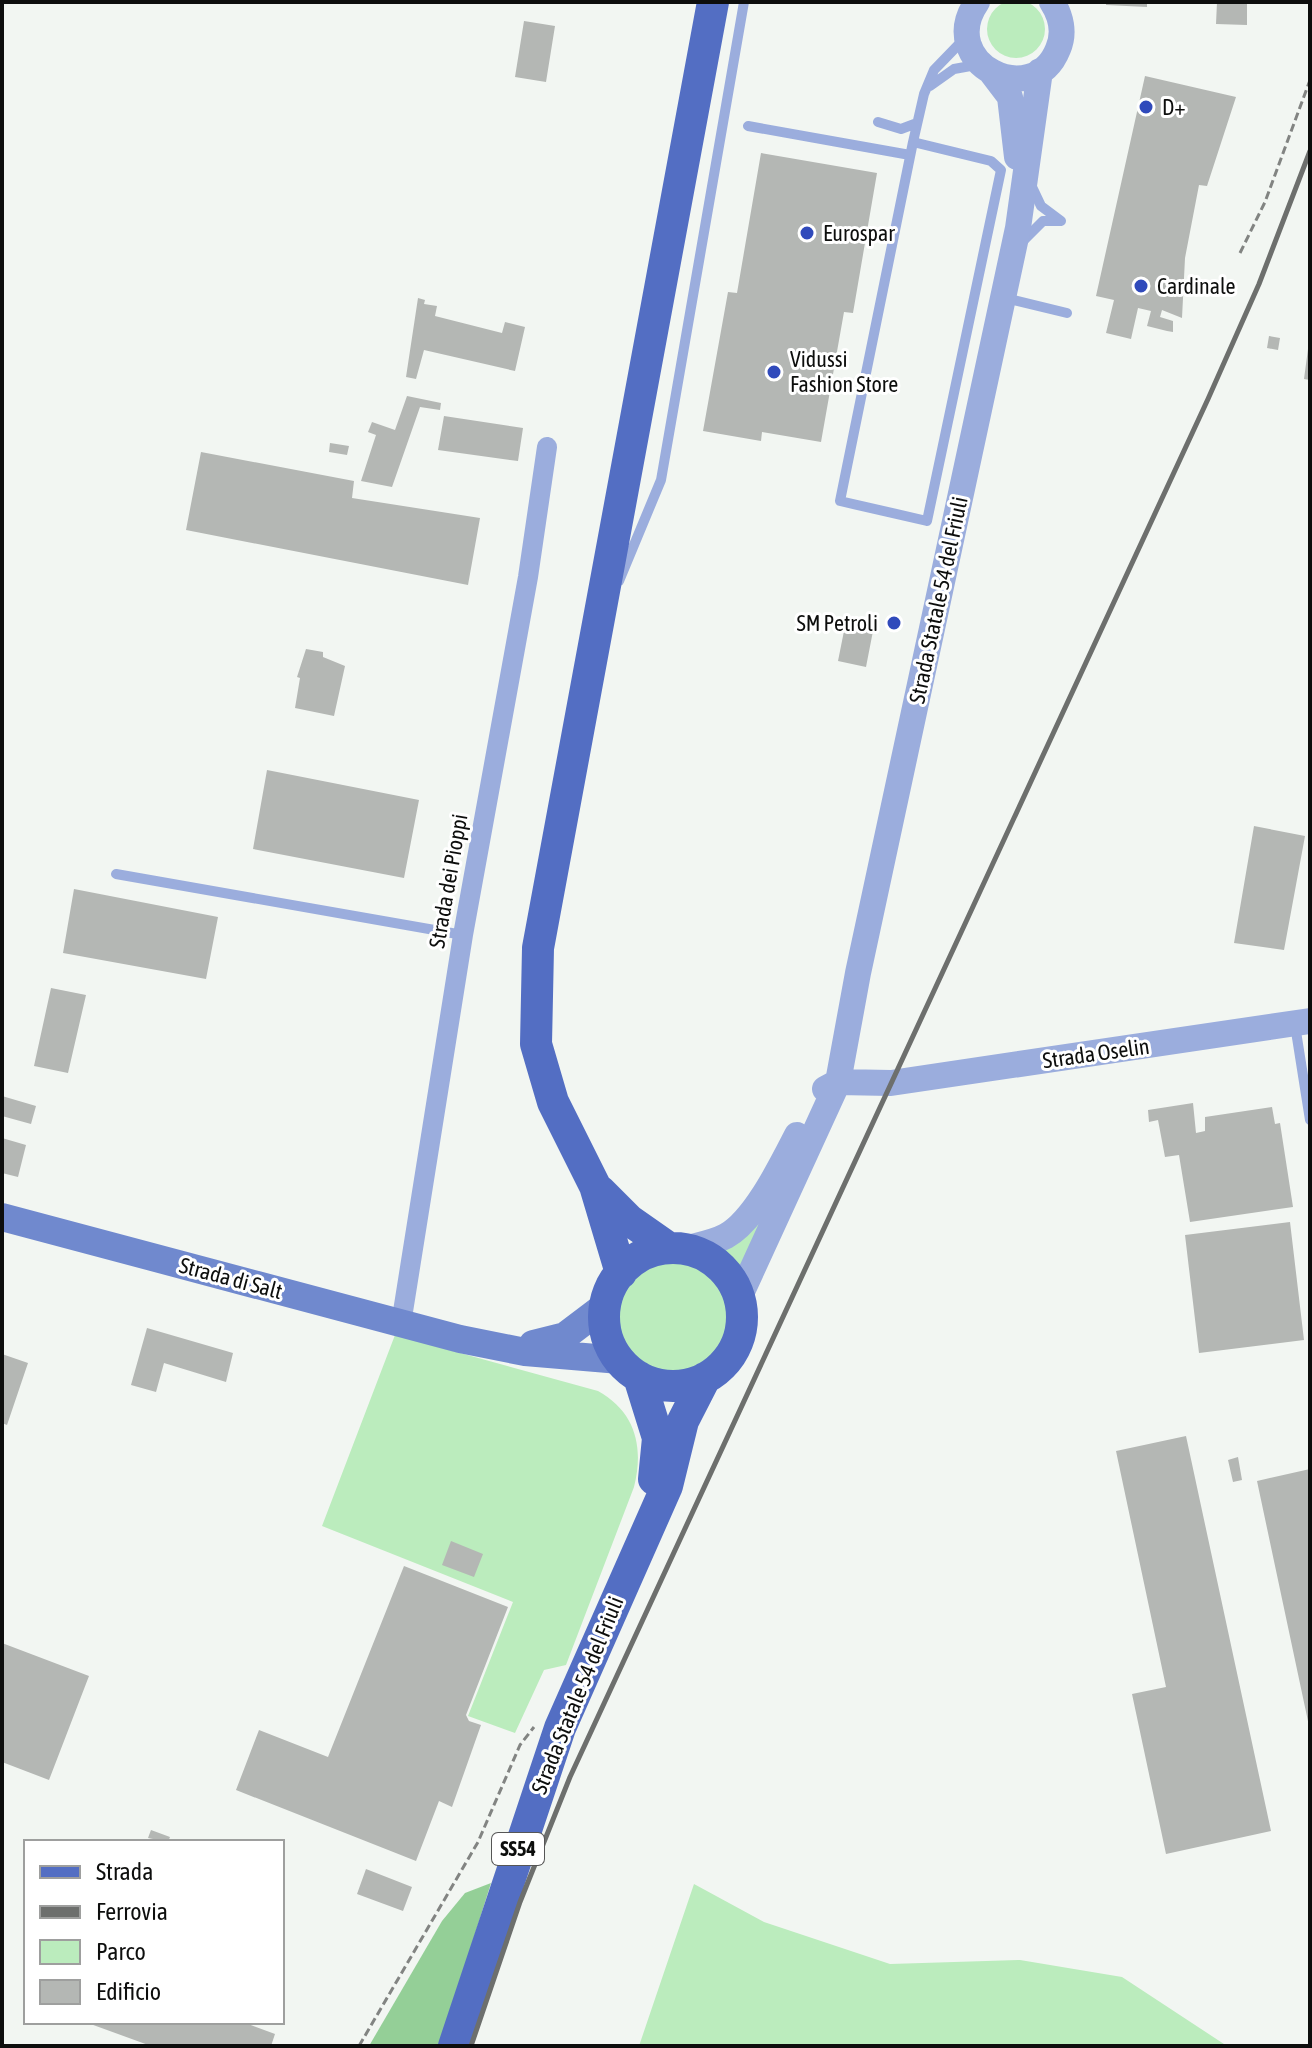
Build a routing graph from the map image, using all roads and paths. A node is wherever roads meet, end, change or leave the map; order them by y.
1 (713, 2) edge
2 (744, 2) edge
3 (1054, 4) edge
4 (973, 10) edge
5 (986, 69) junction
6 (1040, 71) junction
7 (1310, 80) edge
8 (924, 94) junction
9 (878, 122) dead end
10 (917, 123) junction
11 (748, 126) dead end
12 (913, 142) junction
13 (910, 155) junction
14 (1029, 163) junction
15 (1018, 228) junction
16 (1240, 253) dead end
17 (1010, 262) junction
18 (1003, 298) junction
19 (1067, 313) dead end
20 (547, 447) dead end
21 (599, 631) junction
22 (116, 874) dead end
23 (463, 935) junction
24 (858, 973) junction
25 (1302, 1022) edge
26 (838, 1082) junction
27 (883, 1084) junction
28 (805, 1115) junction
29 (1310, 1120) edge
30 (595, 1186) junction
31 (2, 1217) edge
32 (677, 1248) junction
33 (758, 1257) junction
34 (621, 1273) junction
35 (739, 1298) junction
36 (606, 1305) junction
37 (401, 1324) junction
38 (460, 1339) junction
39 (630, 1368) junction
40 (705, 1378) junction
41 (646, 1529) junction
42 (560, 1728) junction
43 (359, 2046) edge
44 (454, 2046) edge

1 - 21 main road
2 - 21 lane
3 - 6 street, Strada Statale 54 del Friuli / SS54
4 - 5 street, Strada Statale 54 del Friuli / SS54
4 - 8 lane
5 - 6 street
5 - 8 lane
5 - 15 street, Strada Statale 54 del Friuli / SS54
6 - 14 street, Strada Statale 54 del Friuli / SS54
7 - 16 path
8 - 10 lane
9 - 10 lane
10 - 12 lane
11 - 13 lane
12 - 13 lane
12 - 13 lane
14 - 15 street, Strada Statale 54 del Friuli / SS54
14 - 17 lane
15 - 17 street, Strada Statale 54 del Friuli / SS54
17 - 18 street, Strada Statale 54 del Friuli / SS54
18 - 19 lane
18 - 24 street, Strada Statale 54 del Friuli / SS54
20 - 23 street, Strada dei Pioppi
21 - 30 main road
22 - 23 lane
23 - 37 street, Strada dei Pioppi
24 - 26 street, Strada Statale 54 del Friuli / SS54
24 - 27 street, Strada Statale 54 del Friuli
24 - 28 street, Strada Statale 54 del Friuli / SS54
25 - 27 street, Strada Oselin
25 - 29 lane
26 - 27 street
26 - 28 street
26 - 33 street, Strada Statale 54 del Friuli / SS54
27 - 33 street, Strada Statale 54 del Friuli / SS54
28 - 32 street, Strada Statale 54 del Friuli / SS54
30 - 32 main road
30 - 34 main road
31 - 37 main road, Strada di Salt
32 - 34 main road, Strada Statale 54 del Friuli / SS54
32 - 35 main road
33 - 35 street, Strada Statale 54 del Friuli / SS54
34 - 36 main road
35 - 40 main road, Strada Statale 54 del Friuli / SS54
36 - 38 main road
36 - 39 main road, Strada Statale 54 del Friuli / SS54
37 - 38 main road, Strada di Salt
38 - 39 main road
39 - 40 main road
39 - 41 main road, Strada Statale 54 del Friuli / SS54
40 - 41 main road, Strada Statale 54 del Friuli / SS54
41 - 42 main road, Strada Statale 54 del Friuli / SS54
42 - 43 path
42 - 44 main road, Strada Statale 54 del Friuli / SS54

